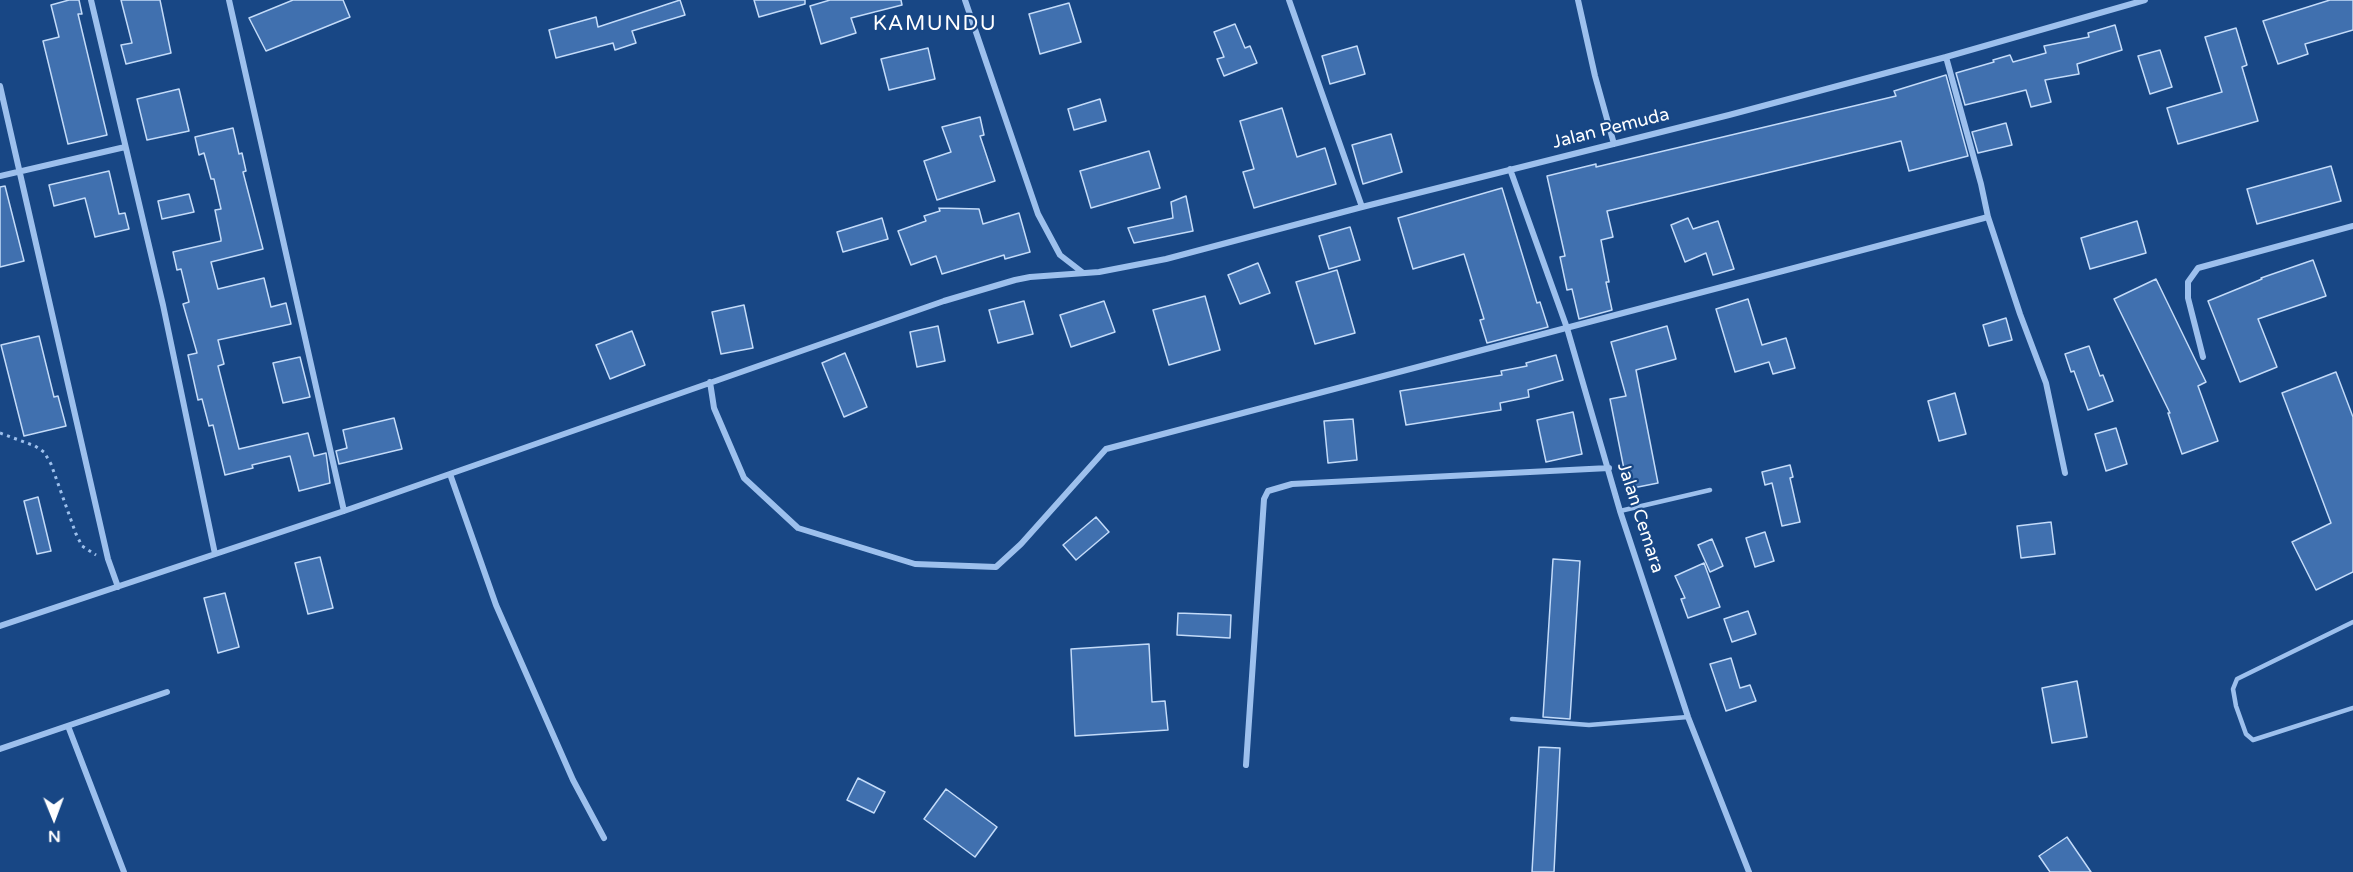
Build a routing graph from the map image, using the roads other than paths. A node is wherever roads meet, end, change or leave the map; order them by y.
1 (91, 0) edge
2 (229, 0) edge
3 (965, 0) edge
4 (1289, 0) edge
5 (1578, 0) edge
6 (2145, 0) edge
7 (1947, 57) junction
8 (0, 86) edge
9 (1614, 144) junction
10 (125, 147) junction
11 (1510, 169) junction
12 (20, 171) junction
13 (0, 176) edge
14 (1362, 207) junction
15 (1988, 217) junction
16 (2353, 226) edge
17 (1082, 272) junction
18 (1567, 328) junction
19 (2203, 357) dead end
20 (710, 382) junction
21 (1608, 468) junction
22 (2065, 473) dead end
23 (450, 474) junction
24 (1710, 490) dead end
25 (344, 511) junction
26 (1620, 511) junction
27 (215, 554) junction
28 (118, 586) junction
29 (2353, 622) edge
30 (0, 626) edge
31 (167, 692) dead end
32 (2353, 708) edge
33 (1688, 717) junction
34 (1512, 719) dead end
35 (68, 726) junction
36 (0, 749) edge
37 (1246, 765) dead end
38 (603, 837) dead end
39 (124, 872) edge
40 (1749, 872) edge

1 - 10 street
2 - 25 street
3 - 17 street
4 - 14 street
5 - 9 street
6 - 7 street, Jalan Pemuda
7 - 9 street, Jalan Pemuda
7 - 15 street
8 - 12 street
9 - 11 street, Jalan Pemuda
10 - 12 street
10 - 27 street
11 - 14 street, Jalan Pemuda
11 - 18 street, Jalan Cemara
12 - 13 street
12 - 28 street
14 - 17 street, Jalan Pemuda
15 - 18 street
15 - 22 street
16 - 19 street
17 - 20 street, Jalan Pemuda
18 - 20 street
18 - 21 street, Jalan Cemara
20 - 23 street, Jalan Pemuda
21 - 26 street, Jalan Cemara
21 - 37 street
23 - 25 street, Jalan Pemuda
23 - 38 street
24 - 26 lane
25 - 27 street, Jalan Pemuda
26 - 33 street, Jalan Cemara
27 - 28 street, Jalan Pemuda
28 - 30 street, Jalan Pemuda
29 - 32 lane
31 - 35 street
33 - 34 lane
33 - 40 street, Jalan Cemara
35 - 36 street
35 - 39 street

